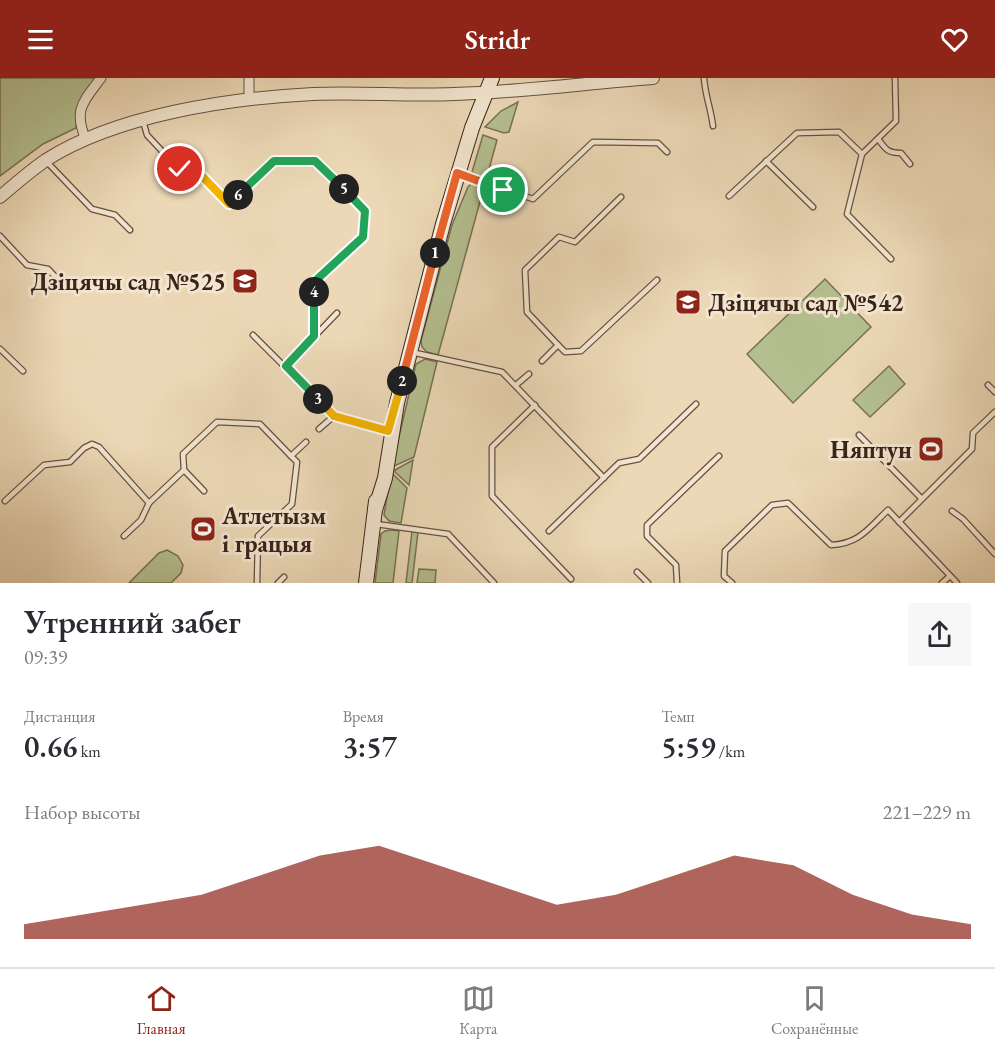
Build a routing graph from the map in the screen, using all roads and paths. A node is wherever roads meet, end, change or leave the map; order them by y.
1 (101, 78) edge
2 (249, 78) edge
3 (492, 78) edge
4 (532, 78) edge
5 (653, 78) edge
6 (704, 78) edge
7 (895, 78) edge
8 (552, 86) junction
9 (486, 92) junction
10 (249, 99) junction
11 (143, 121) junction
12 (712, 126) dead end
13 (878, 139) junction
14 (86, 140) junction
15 (667, 152) dead end
16 (862, 154) junction
17 (46, 160) junction
18 (766, 161) junction
19 (910, 164) dead end
20 (457, 173) junction
21 (729, 196) dead end
22 (0, 197) edge
23 (621, 197) dead end
24 (813, 207) dead end
25 (130, 230) dead end
26 (0, 236) edge
27 (891, 259) dead end
28 (657, 280) dead end
29 (67, 289) dead end
30 (337, 313) dead end
31 (253, 335) dead end
32 (314, 336) junction
33 (558, 345) junction
34 (0, 349) edge
35 (409, 352) junction
36 (542, 361) dead end
37 (286, 366) junction
38 (23, 371) dead end
39 (529, 374) dead end
40 (516, 385) junction
41 (988, 385) dead end
42 (995, 392) edge
43 (696, 404) dead end
44 (535, 405) junction
45 (995, 412) edge
46 (334, 416) junction
47 (319, 429) dead end
48 (390, 431) junction
49 (859, 435) dead end
50 (306, 442) dead end
51 (291, 456) junction
52 (719, 456) dead end
53 (184, 470) junction
54 (604, 478) junction
55 (204, 492) dead end
56 (921, 498) junction
57 (5, 501) dead end
58 (149, 503) junction
59 (952, 511) dead end
60 (374, 517) junction
61 (899, 522) junction
62 (549, 531) dead end
63 (124, 536) dead end
64 (994, 552) edge
65 (637, 572) dead end
66 (950, 576) junction
67 (284, 577) dead end
68 (571, 579) dead end
69 (257, 583) edge
70 (278, 583) edge
71 (366, 583) edge
72 (494, 583) edge
73 (648, 583) edge
74 (677, 583) edge
75 (732, 583) edge
76 (942, 583) edge
77 (957, 583) edge

1 - 14 street
2 - 10 street
3 - 9 main road
4 - 8 street
5 - 8 street
6 - 12 lane
7 - 13 lane
8 - 9 street
9 - 10 street
9 - 20 main road
10 - 11 street
11 - 14 street
11 - 32 lane
13 - 16 lane
13 - 19 lane
14 - 17 street
15 - 20 lane
16 - 18 lane
16 - 27 lane
17 - 22 street
17 - 25 lane
18 - 21 lane
18 - 24 lane
20 - 35 main road
23 - 33 lane
26 - 29 lane
28 - 33 lane
30 - 32 lane
31 - 37 lane
32 - 37 lane
33 - 36 lane
34 - 38 lane
35 - 40 lane
35 - 48 main road
37 - 46 lane
39 - 40 lane
40 - 44 lane
41 - 42 lane
43 - 54 lane
44 - 54 lane
44 - 68 lane
45 - 56 lane
46 - 47 lane
46 - 48 lane
48 - 60 main road
49 - 56 lane
50 - 51 lane
51 - 53 lane
51 - 69 lane
52 - 74 lane
53 - 55 lane
53 - 58 lane
54 - 62 lane
56 - 61 lane
57 - 58 lane
58 - 63 lane
59 - 64 lane
60 - 71 main road
60 - 72 lane
61 - 66 lane
61 - 75 lane
65 - 73 lane
66 - 76 lane
66 - 77 lane
67 - 70 lane

